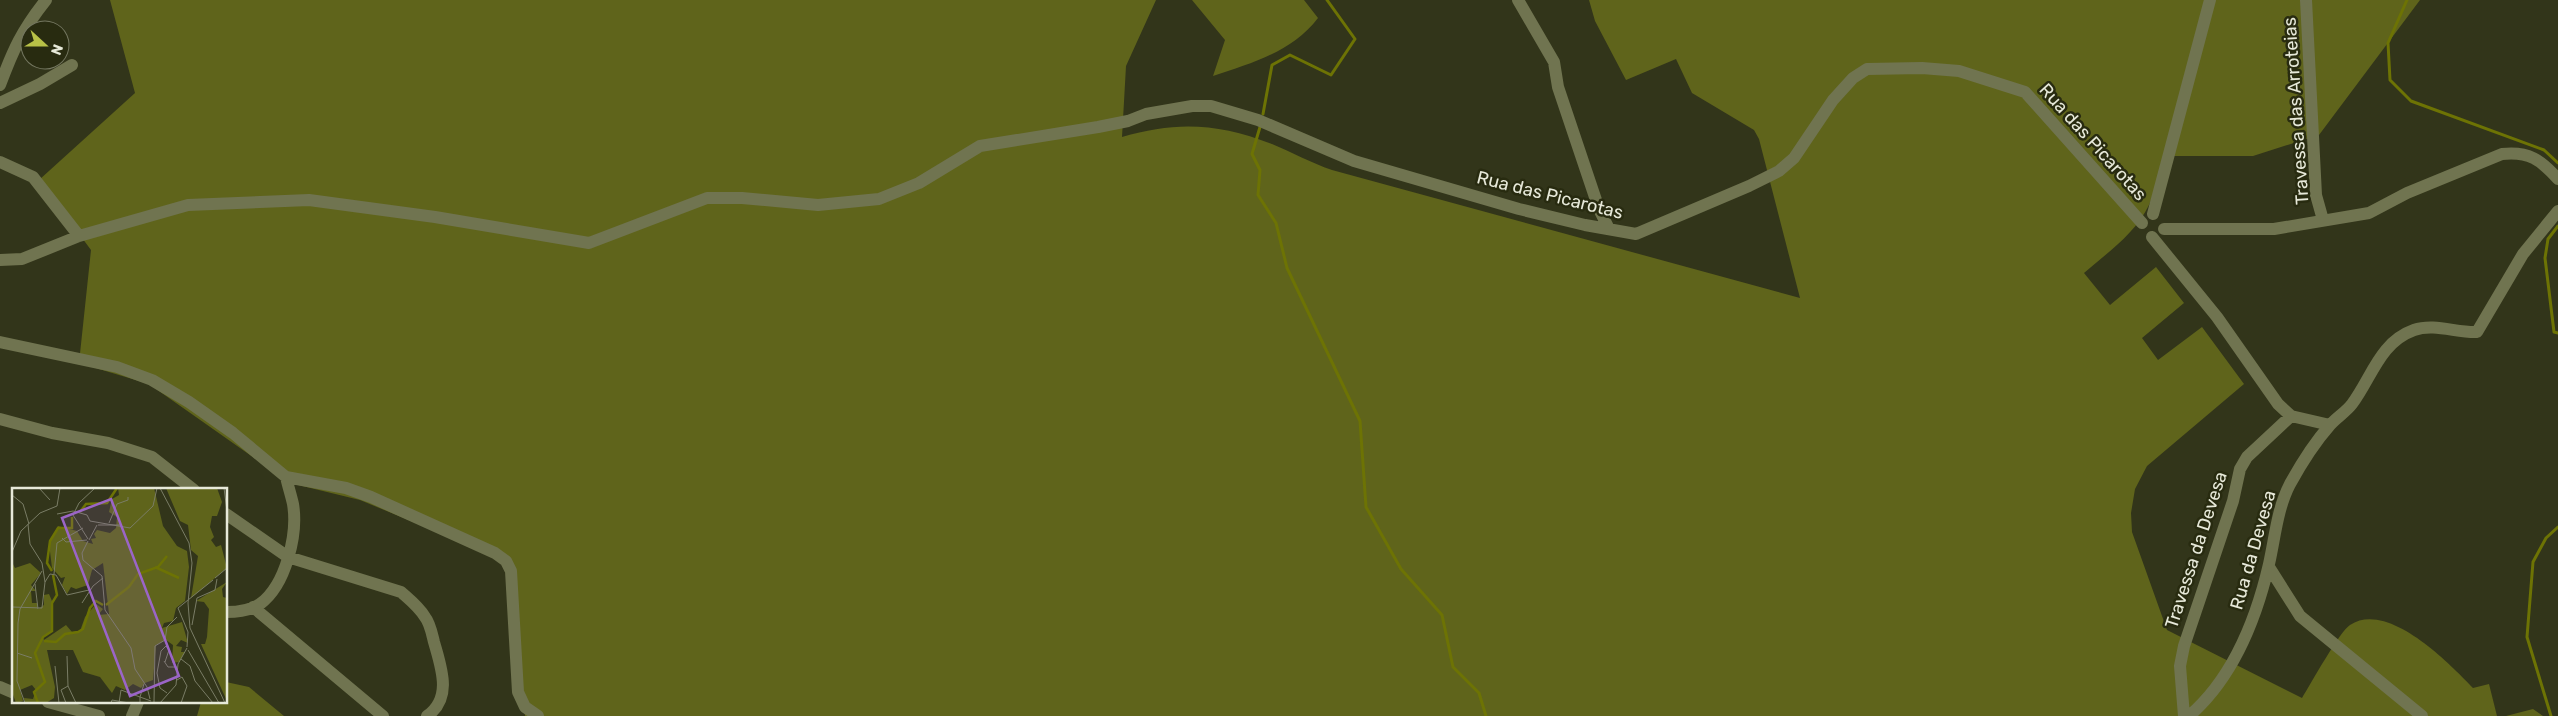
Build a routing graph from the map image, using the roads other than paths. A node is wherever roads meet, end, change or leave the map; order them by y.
1 (46, 0) edge
2 (1518, 0) edge
3 (2210, 0) edge
4 (2306, 0) edge
5 (72, 65) dead end
6 (0, 85) edge
7 (0, 103) edge
8 (0, 162) edge
9 (2558, 179) edge
10 (2558, 211) edge
11 (2154, 214) junction
12 (2324, 220) junction
13 (2142, 223) junction
14 (1609, 229) junction
15 (2164, 229) junction
16 (78, 236) junction
17 (2152, 237) junction
18 (0, 260) edge
19 (0, 342) edge
20 (2291, 416) junction
21 (0, 419) edge
22 (2330, 425) junction
23 (286, 477) junction
24 (191, 488) edge
25 (228, 515) edge
26 (288, 557) junction
27 (2268, 567) junction
28 (253, 607) junction
29 (228, 612) edge
30 (0, 687) edge
31 (12, 692) edge
32 (55, 704) edge
33 (137, 704) edge
34 (99, 716) edge
35 (132, 716) edge
36 (383, 716) edge
37 (427, 716) edge
38 (538, 716) edge
39 (2184, 716) edge
40 (2189, 716) edge
41 (2422, 716) edge

1 - 6 street
2 - 14 street
3 - 11 street
4 - 12 street, Travessa das Arroteias
5 - 7 street
8 - 16 street
9 - 12 street
10 - 22 street, Rua da Devesa
11 - 13 street
11 - 15 street
12 - 15 street
13 - 14 street, Rua das Picarotas
13 - 17 street
14 - 16 street, Rua das Picarotas
15 - 17 street
16 - 18 street, Rua das Picarotas
17 - 20 street
19 - 23 street
20 - 22 street
20 - 39 street, Travessa da Devesa
21 - 24 street
22 - 27 street, Rua da Devesa
23 - 26 street
23 - 38 street
25 - 26 street
26 - 28 street
26 - 37 street
27 - 40 street, Rua da Devesa
27 - 41 street
28 - 29 street
28 - 36 street
30 - 31 street
32 - 34 street
33 - 35 street

